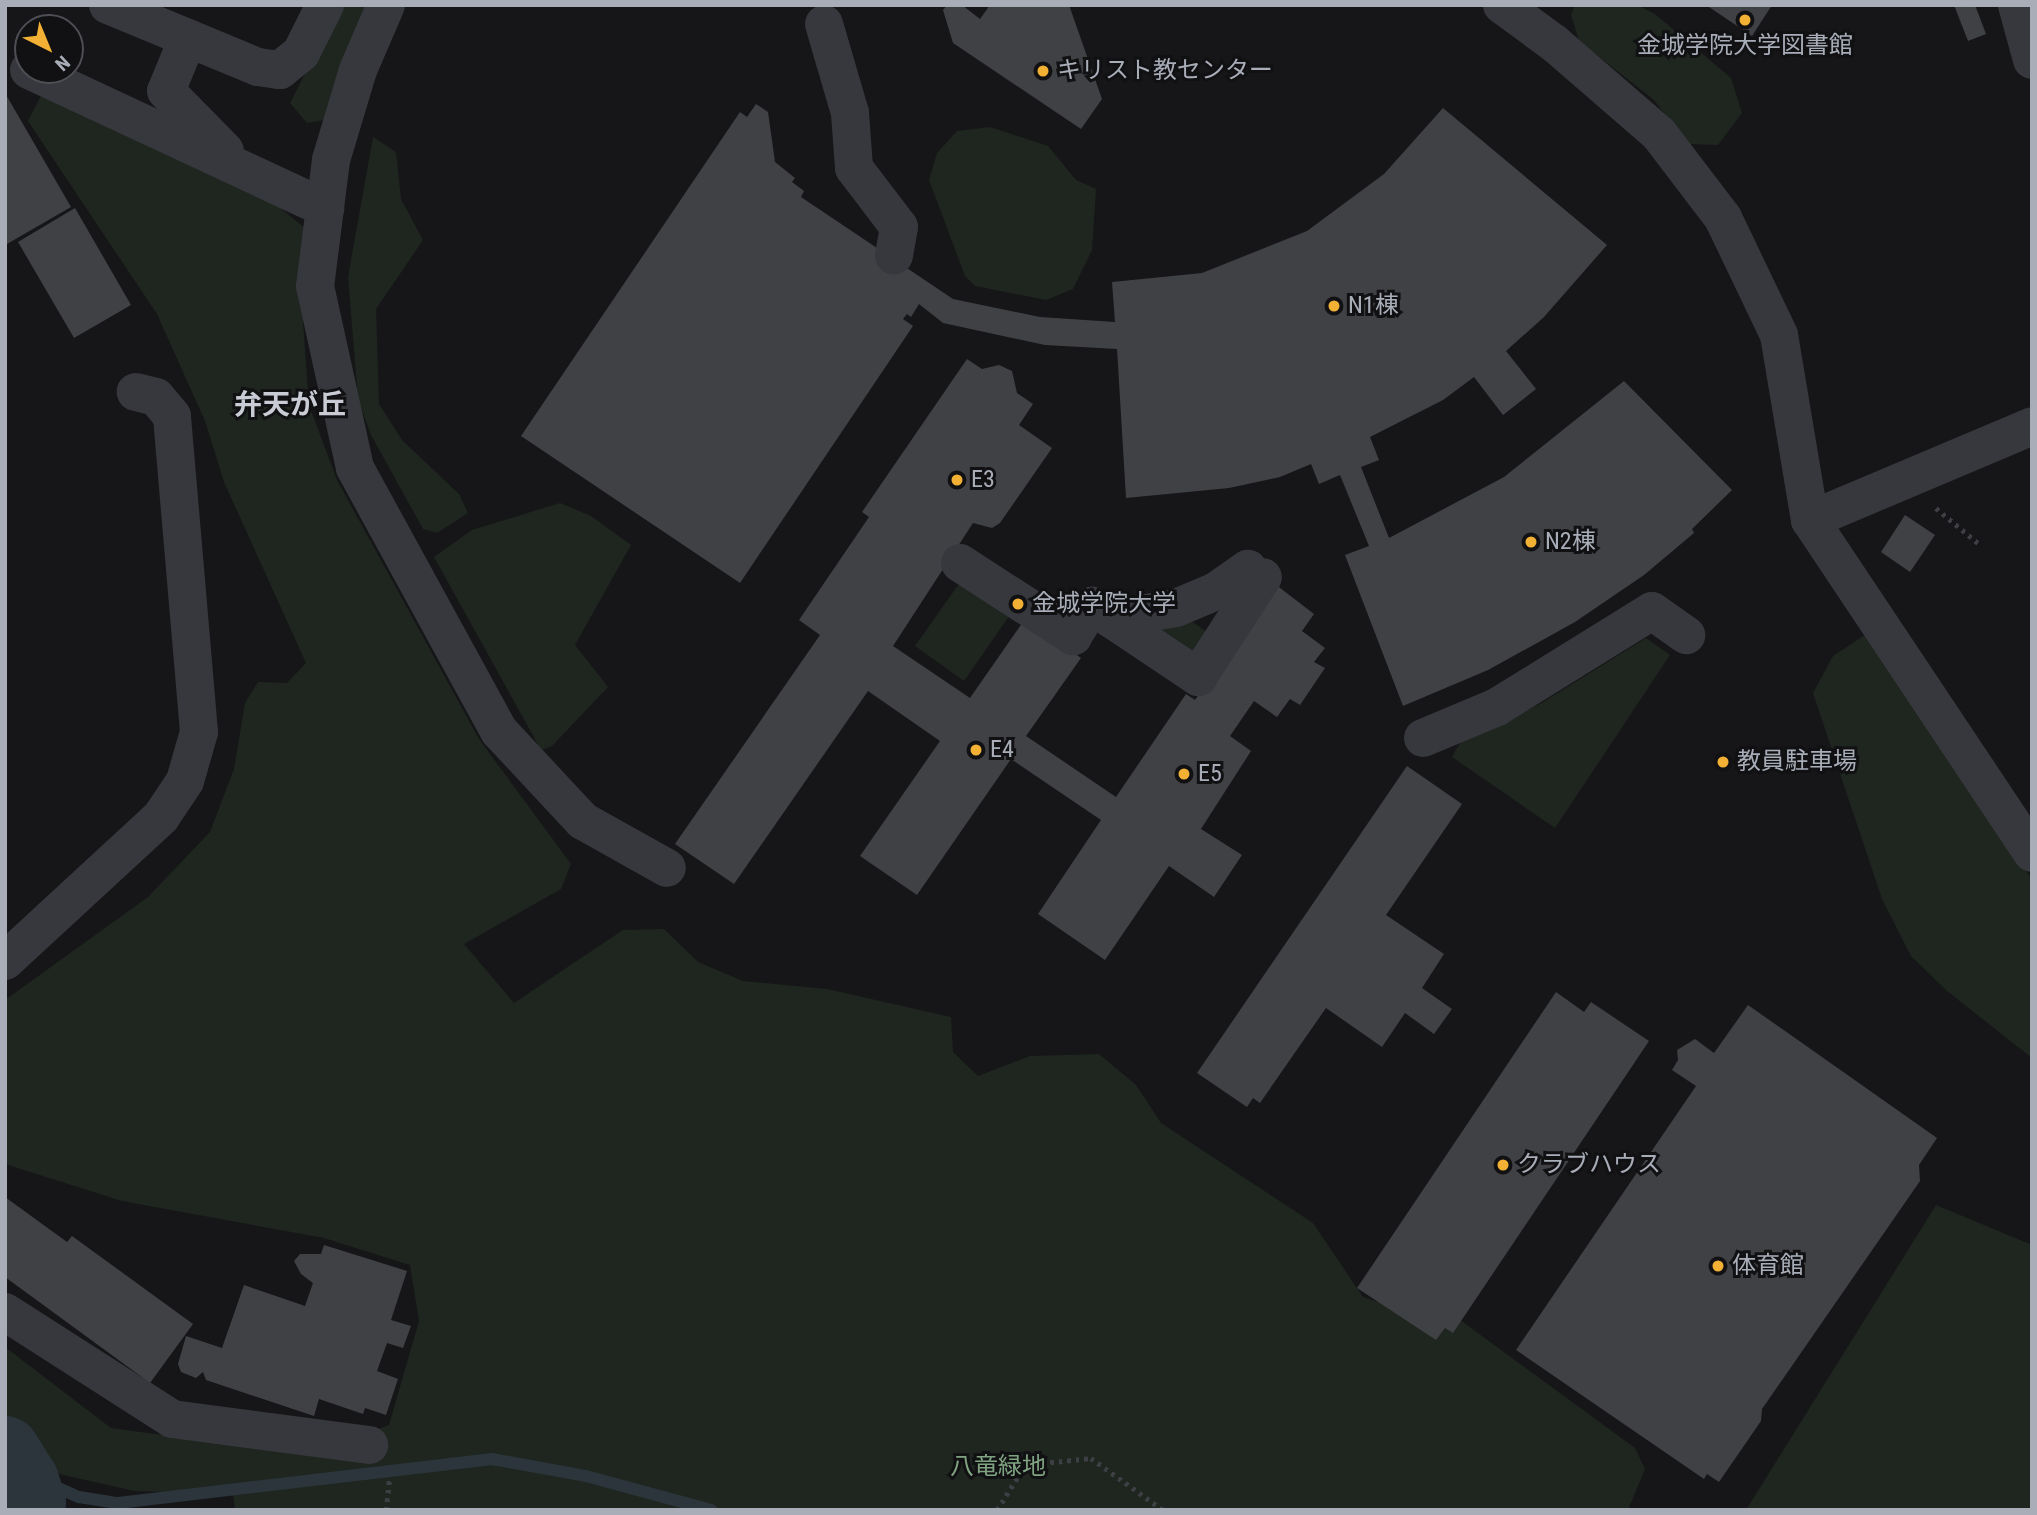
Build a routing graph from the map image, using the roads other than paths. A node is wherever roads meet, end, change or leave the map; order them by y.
1 (108, 5) edge
2 (325, 5) edge
3 (386, 5) edge
4 (1502, 5) edge
5 (2017, 5) edge
6 (824, 24) dead end
7 (188, 38) junction
8 (2032, 60) edge
9 (59, 84) edge
10 (243, 170) junction
11 (325, 208) junction
12 (894, 256) dead end
13 (136, 392) dead end
14 (2032, 426) edge
15 (1810, 520) junction
16 (960, 563) dead end
17 (1111, 619) junction
18 (1686, 635) dead end
19 (1423, 738) dead end
20 (2032, 853) edge
21 (667, 869) dead end
22 (5, 961) edge
23 (5, 1312) edge
24 (369, 1445) dead end

1 - 7 street
2 - 7 street
3 - 11 street
4 - 15 street
5 - 8 street
6 - 12 street
7 - 10 street
9 - 10 street
10 - 11 street
11 - 21 street
13 - 22 street
14 - 15 street
15 - 20 street
16 - 17 street
17 - 17 street
18 - 19 street
23 - 24 street

